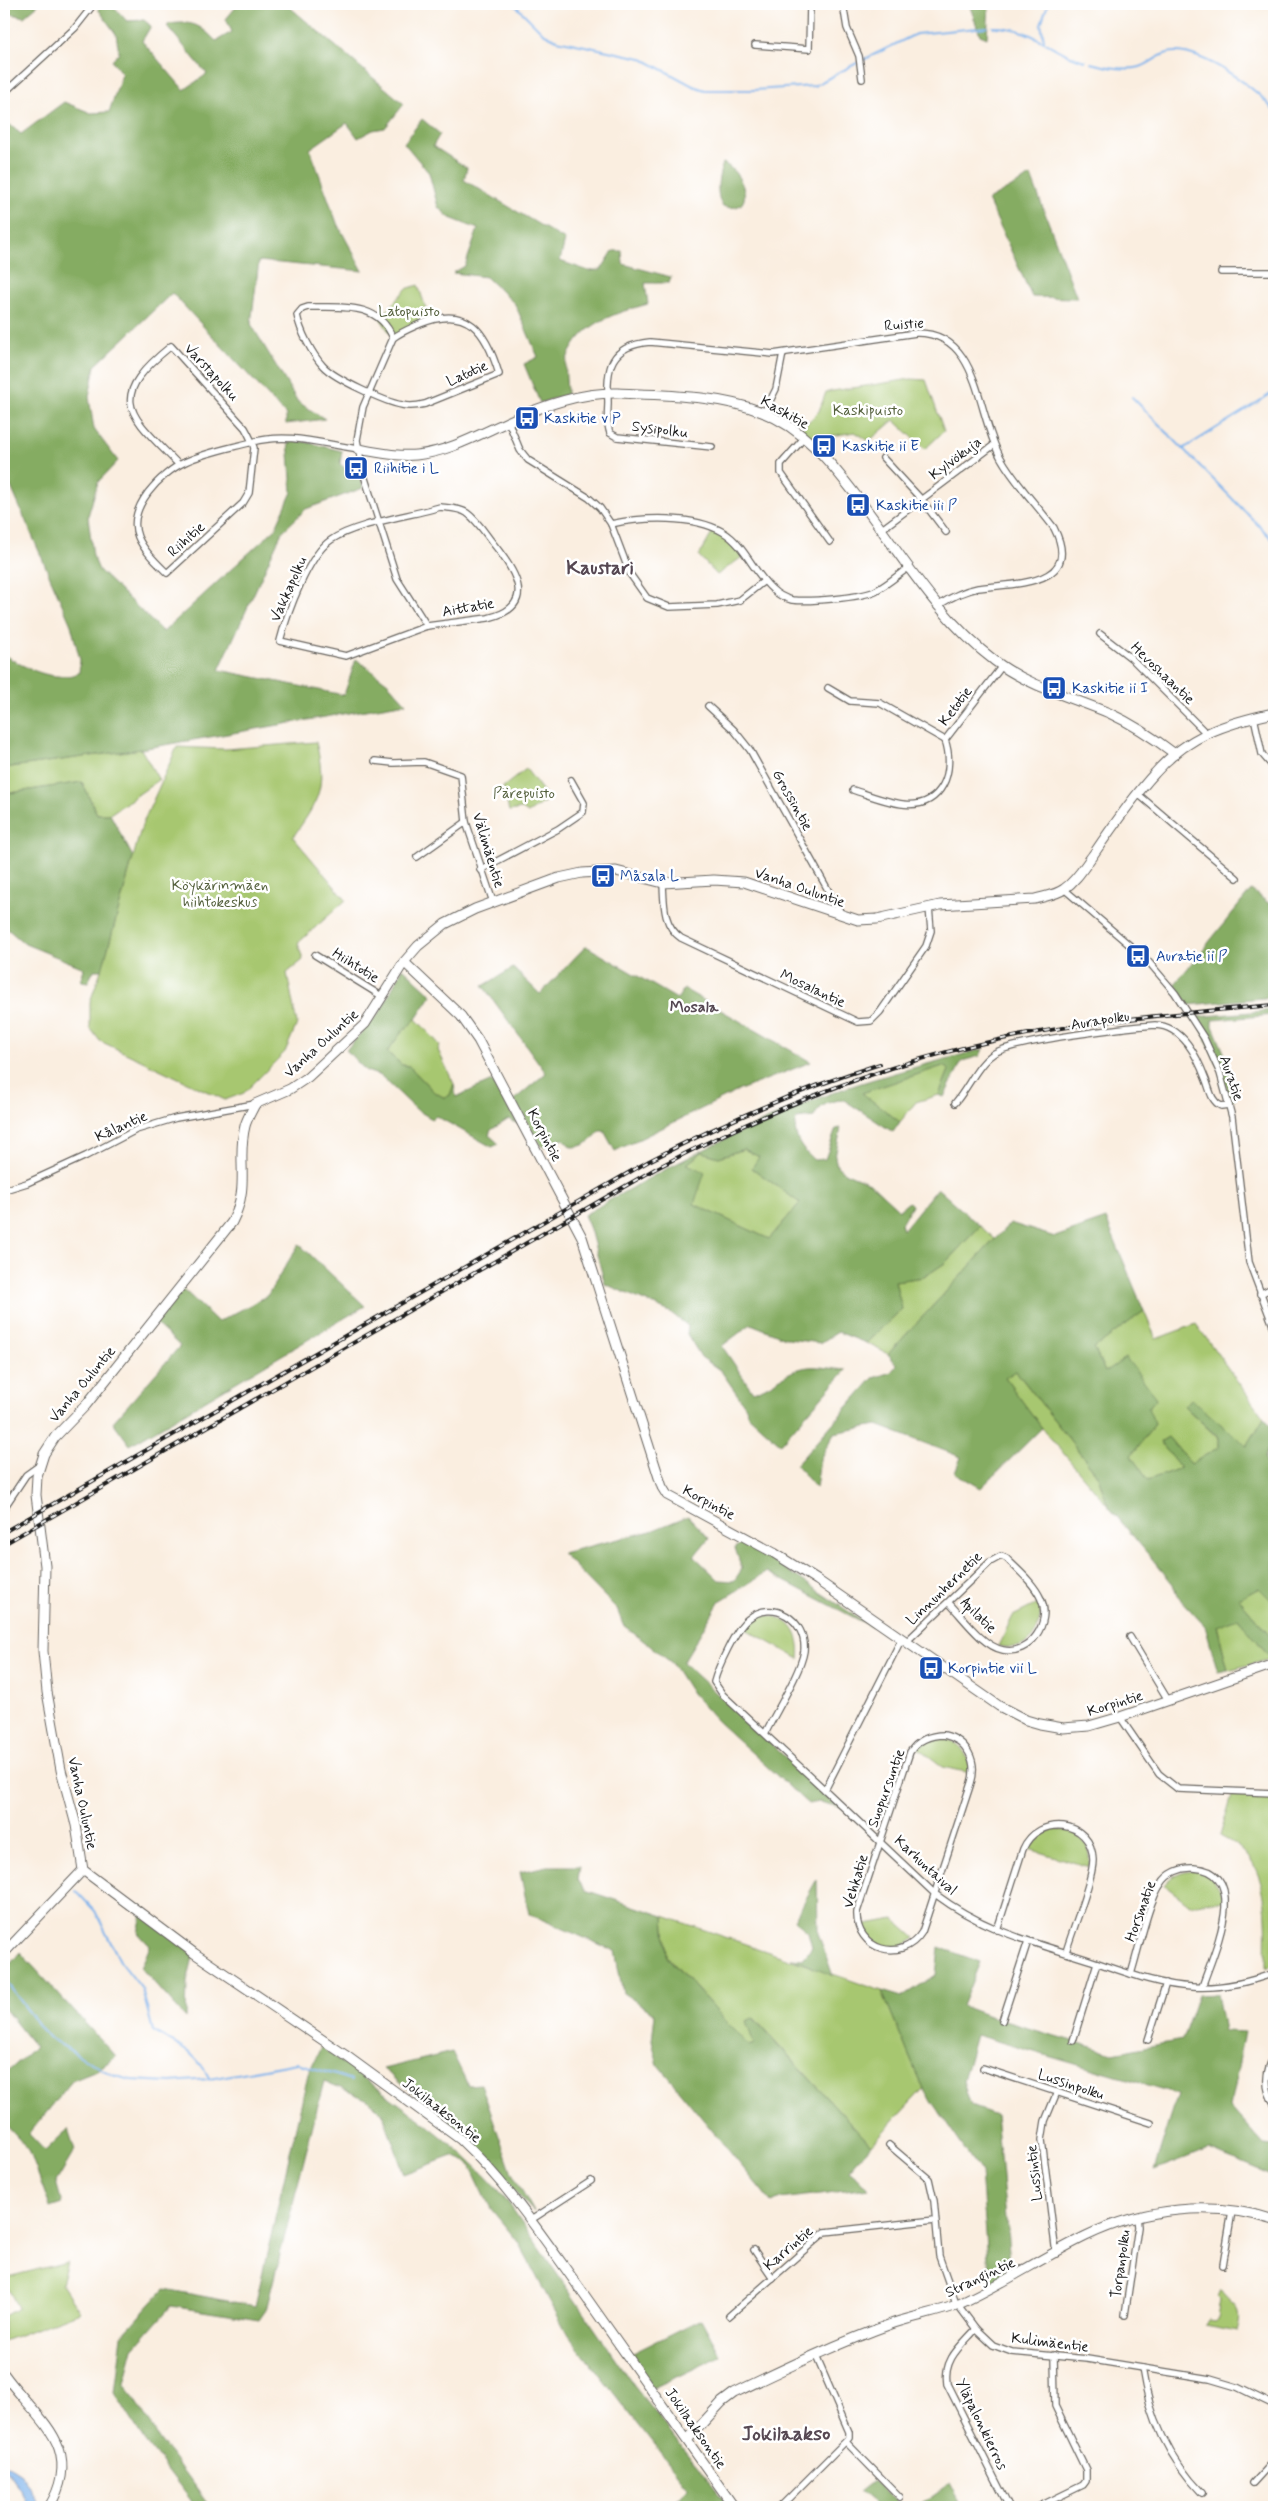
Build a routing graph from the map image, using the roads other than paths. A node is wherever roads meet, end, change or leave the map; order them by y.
1 (94, 4) edge
2 (810, 4) edge
3 (843, 4) edge
4 (755, 45) dead end
5 (862, 79) dead end
6 (4, 93) edge
7 (1221, 272) dead end
8 (1274, 272) edge
9 (392, 338) junction
10 (783, 354) junction
11 (369, 392) junction
12 (607, 396) junction
13 (764, 413) junction
14 (508, 421) junction
15 (804, 438) junction
16 (252, 442) junction
17 (994, 444) junction
18 (712, 447) dead end
19 (358, 449) junction
20 (883, 458) dead end
21 (179, 465) junction
22 (921, 499) junction
23 (379, 523) junction
24 (611, 524) junction
25 (882, 529) junction
26 (946, 532) dead end
27 (830, 542) dead end
28 (909, 567) junction
29 (764, 581) junction
30 (939, 605) junction
31 (427, 626) junction
32 (1100, 634) dead end
33 (1002, 666) junction
34 (828, 688) dead end
35 (708, 706) dead end
36 (1274, 713) edge
37 (1254, 717) junction
38 (1206, 733) junction
39 (945, 740) junction
40 (1175, 754) junction
41 (375, 761) dead end
42 (1274, 768) edge
43 (571, 780) dead end
44 (853, 790) dead end
45 (1138, 794) junction
46 (466, 822) junction
47 (417, 857) dead end
48 (480, 870) junction
49 (1237, 878) dead end
50 (663, 883) junction
51 (1064, 889) junction
52 (493, 902) junction
53 (928, 907) junction
54 (843, 916) junction
55 (315, 955) dead end
56 (404, 962) junction
57 (383, 997) junction
58 (955, 1103) dead end
59 (255, 1104) junction
60 (1229, 1105) junction
61 (4, 1190) edge
62 (1274, 1288) edge
63 (1260, 1294) junction
64 (1274, 1328) edge
65 (40, 1465) junction
66 (4, 1508) edge
67 (1001, 1556) joint
68 (948, 1602) junction
69 (1130, 1637) dead end
70 (904, 1640) junction
71 (1274, 1664) edge
72 (1168, 1700) junction
73 (1120, 1717) junction
74 (764, 1734) junction
75 (825, 1790) junction
76 (1274, 1793) edge
77 (880, 1840) junction
78 (83, 1870) junction
79 (935, 1894) junction
80 (997, 1930) junction
81 (1028, 1941) junction
82 (1066, 1952) junction
83 (4, 1953) edge
84 (1097, 1962) junction
85 (1131, 1974) junction
86 (1274, 1974) edge
87 (1166, 1984) junction
88 (1202, 1987) junction
89 (1002, 2021) dead end
90 (1148, 2040) dead end
91 (1073, 2041) dead end
92 (1274, 2057) edge
93 (983, 2068) dead end
94 (1056, 2092) junction
95 (1274, 2102) edge
96 (1151, 2123) dead end
97 (888, 2145) dead end
98 (591, 2181) dead end
99 (1232, 2211) junction
100 (1137, 2216) junction
101 (532, 2220) junction
102 (936, 2220) junction
103 (1274, 2220) edge
104 (754, 2250) dead end
105 (1056, 2254) junction
106 (1224, 2265) dead end
107 (774, 2278) junction
108 (957, 2305) junction
109 (1125, 2315) dead end
110 (729, 2316) dead end
111 (976, 2329) junction
112 (1054, 2355) junction
113 (816, 2356) junction
114 (1142, 2368) junction
115 (4, 2374) edge
116 (1274, 2405) edge
117 (688, 2439) junction
118 (846, 2442) junction
119 (1274, 2460) edge
120 (1253, 2483) dead end
121 (1202, 2494) dead end
122 (900, 2497) dead end
123 (50, 2505) edge
124 (734, 2507) edge
125 (780, 2507) edge
126 (1009, 2507) edge
127 (1038, 2507) edge

1 - 6 street
2 - 4 street
3 - 5 street
7 - 8 street
9 - 11 street
9 - 11 street
9 - 11 street, Latotie
10 - 12 street, Ruistie
10 - 13 street
10 - 17 street, Ruistie
11 - 19 street
12 - 13 street, Kaskitie
12 - 14 street, Kaskitie
12 - 18 street, Sysipolku
13 - 15 street, Kaskitie
14 - 19 street, Kaskitie
14 - 24 street
15 - 25 street, Kaskitie
15 - 27 street
16 - 19 street, Riihitie
16 - 21 street, Riihitie
16 - 21 street, Varstapolku
16 - 21 street, Riihitie
17 - 22 street, Kylvökuja
17 - 30 street, Ruistie
19 - 23 street, Aittatie
20 - 22 street
22 - 25 street, Kylvökuja
22 - 26 street
23 - 31 street, Aittatie
23 - 31 street, Aittatie
23 - 31 street, Vakkapolku
24 - 29 street
24 - 29 street
25 - 28 street, Kaskitie
28 - 29 street
28 - 30 street, Kaskitie
30 - 33 street, Kaskitie
32 - 38 street, Hevoshaantie
33 - 39 street, Ketotie
33 - 40 street, Kaskitie
34 - 39 street
35 - 54 street, Grossintie
36 - 37 street, Vanha Ouluntie
37 - 38 street, Vanha Ouluntie
37 - 42 street
38 - 40 street, Vanha Ouluntie
39 - 44 street, Ketotie
40 - 45 street, Vanha Ouluntie
41 - 46 street, Välimäentie
43 - 48 street
45 - 49 street
45 - 51 street, Vanha Ouluntie
46 - 47 street
46 - 48 street, Välimäentie
48 - 52 street, Välimäentie
50 - 52 street, Vanha Ouluntie
50 - 53 street, Mosalantie
50 - 54 street, Vanha Ouluntie
51 - 53 street, Vanha Ouluntie
51 - 60 street, Auratie
52 - 56 street, Vanha Ouluntie
53 - 54 street, Vanha Ouluntie
55 - 57 street, Hiihtotie
56 - 57 street, Vanha Ouluntie
56 - 70 street, Korpintie
57 - 59 street, Vanha Ouluntie
58 - 60 street, Aurapolku
59 - 61 street, Kålantie
59 - 65 street, Vanha Ouluntie
60 - 63 street, Auratie
62 - 63 street
63 - 64 street, Auratie
65 - 66 street
65 - 78 street, Vanha Ouluntie
67 - 68 street, Linnunhernetie
67 - 68 street, Apilatie
68 - 70 street, Linnunhernetie
69 - 72 street
70 - 73 street, Korpintie
70 - 75 street
71 - 72 street, Korpintie
72 - 73 street, Korpintie
73 - 76 street
74 - 74 street, Karhuntaival
74 - 75 street, Karhuntaival
75 - 77 street, Karhuntaival
77 - 79 street, Karhuntaival
77 - 79 street, Vehkatie
77 - 79 street, Suopursuntie
78 - 83 street, Vanha Ouluntie
78 - 101 street, Jokilaaksontie
79 - 80 street, Karhuntaival
80 - 81 street, Karhuntaival
80 - 82 street
81 - 82 street, Karhuntaival
81 - 89 street
82 - 84 street, Karhuntaival
84 - 85 street, Karhuntaival
84 - 91 street
85 - 87 street, Karhuntaival
85 - 88 street, Horsmatie
86 - 88 street, Karhuntaival
87 - 88 street, Karhuntaival
87 - 90 street
92 - 95 street
93 - 94 street, Lussinpolku
94 - 96 street, Lussinpolku
94 - 105 street, Lussintie
97 - 102 street, Kulimäentie
98 - 101 street
99 - 100 street, Strangintie
99 - 103 street, Strangintie
99 - 106 street
100 - 105 street, Strangintie
100 - 109 street, Torpanpolku
101 - 117 street, Jokilaaksontie
102 - 107 street, Karrintie
102 - 108 street, Kulimäentie
104 - 107 street
105 - 108 street, Strangintie
107 - 110 street, Karrintie
108 - 111 street, Kulimäentie
108 - 113 street, Strangintie
111 - 112 street, Kulimäentie
111 - 126 street, Yläpalonkierros
112 - 114 street, Kulimäentie
112 - 127 street
113 - 117 street, Strangintie
113 - 118 street
114 - 116 street, Kulimäentie
114 - 121 street
115 - 123 street
117 - 124 street, Jokilaaksontie
118 - 122 street
118 - 125 street
119 - 120 street

